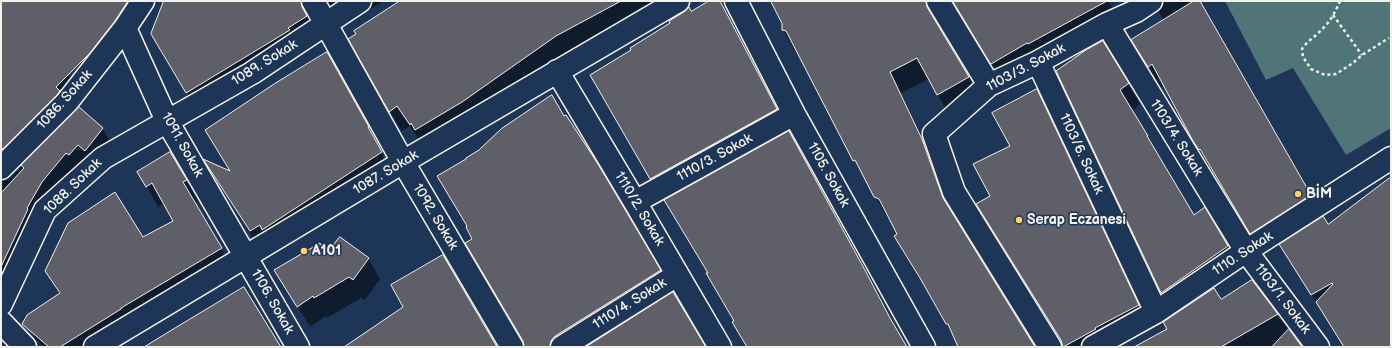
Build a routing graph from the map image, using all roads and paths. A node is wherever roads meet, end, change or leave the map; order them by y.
1 (143, 1) edge
2 (313, 1) edge
3 (360, 1) edge
4 (678, 1) edge
5 (736, 1) edge
6 (938, 1) edge
7 (1340, 1) edge
8 (1139, 4) edge
9 (1333, 15) junction
10 (325, 24) junction
11 (1107, 24) junction
12 (125, 28) junction
13 (1389, 38) dead end
14 (1362, 55) junction
15 (1038, 62) junction
16 (557, 71) junction
17 (989, 85) junction
18 (794, 114) junction
19 (167, 121) junction
20 (1391, 158) edge
21 (403, 162) junction
22 (1, 168) edge
23 (635, 202) junction
24 (1246, 251) junction
25 (246, 256) junction
26 (677, 275) junction
27 (1, 304) edge
28 (1156, 312) junction
29 (1, 322) edge
30 (1108, 344) edge
31 (25, 347) edge
32 (95, 347) edge
33 (298, 347) edge
34 (512, 347) edge
35 (562, 347) edge
36 (720, 347) edge
37 (924, 347) edge
38 (1050, 347) edge
39 (1318, 347) edge

1 - 12 street, 1086. Sokak
2 - 10 street, 1092. Sokak
3 - 10 street, 1089. Sokak
4 - 16 street, 1087. Sokak
5 - 18 street, 1105. Sokak
6 - 17 street
7 - 9 path
8 - 11 street, 1103/3. Sokak
9 - 14 path
9 - 14 path
10 - 19 street, 1089. Sokak
10 - 21 street, 1092. Sokak
11 - 15 street, 1103/3. Sokak
11 - 24 street, 1103/4. Sokak
12 - 19 street, 1091. Sokak
12 - 22 street, 1086. Sokak
13 - 14 path
15 - 17 street, 1103/3. Sokak
15 - 28 street, 1103/6. Sokak
16 - 21 street, 1087. Sokak
16 - 23 street, 1110/2. Sokak
17 - 38 street, 1103/3. Sokak
18 - 23 street, 1110/3. Sokak
18 - 37 street, 1105. Sokak
19 - 25 street, 1091. Sokak
19 - 27 street, 1088. Sokak
20 - 24 street, 1110. Sokak
21 - 25 street, 1087. Sokak
21 - 34 street, 1092. Sokak
23 - 26 street, 1110/2. Sokak
24 - 28 street, 1110. Sokak
24 - 39 street, 1103/1. Sokak
25 - 32 street, 1087. Sokak
25 - 33 street, 1106. Sokak
26 - 35 street, 1110/4. Sokak
26 - 36 street, 1110/2. Sokak
28 - 30 street, 1110. Sokak
29 - 31 street

